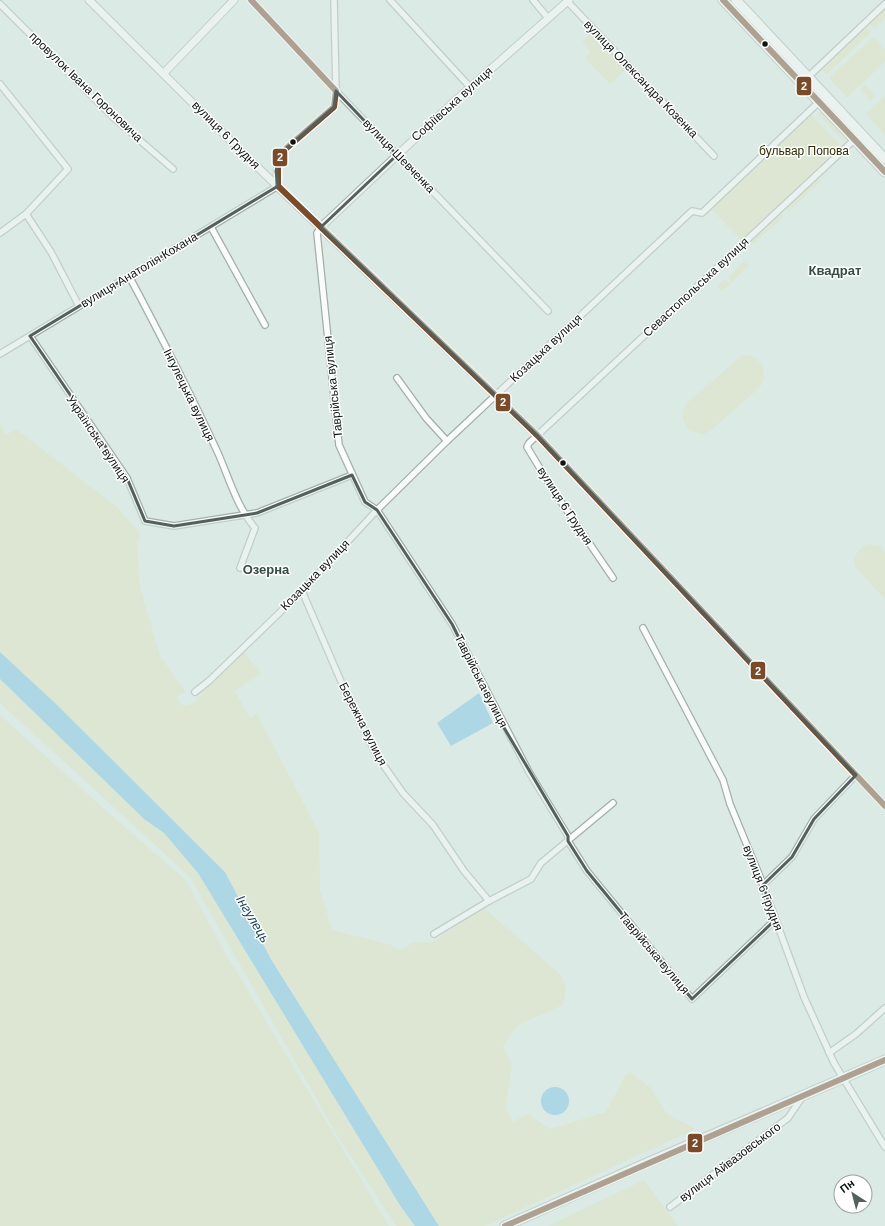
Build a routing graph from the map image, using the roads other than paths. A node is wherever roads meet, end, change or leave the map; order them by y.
1 (89, 0) edge
2 (234, 0) edge
3 (251, 0) edge
4 (334, 0) edge
5 (390, 0) edge
6 (532, 0) edge
7 (723, 0) edge
8 (736, 0) edge
9 (568, 1) edge
10 (0, 4) edge
11 (885, 4) edge
12 (548, 18) junction
13 (164, 73) junction
14 (808, 76) junction
15 (0, 84) edge
16 (470, 87) junction
17 (336, 91) junction
18 (826, 96) junction
19 (819, 102) junction
20 (854, 140) junction
21 (870, 150) junction
22 (397, 155) junction
23 (714, 156) dead end
24 (885, 159) edge
25 (173, 169) dead end
26 (885, 172) edge
27 (278, 186) junction
28 (26, 214) junction
29 (211, 227) junction
30 (321, 227) junction
31 (0, 233) edge
32 (129, 276) junction
33 (79, 306) junction
34 (548, 311) dead end
35 (265, 325) dead end
36 (30, 336) junction
37 (0, 354) edge
38 (397, 378) dead end
39 (497, 394) junction
40 (537, 435) junction
41 (447, 441) junction
42 (352, 475) junction
43 (377, 510) junction
44 (244, 515) junction
45 (240, 568) dead end
46 (613, 578) dead end
47 (302, 591) junction
48 (643, 628) dead end
49 (195, 692) dead end
50 (856, 775) junction
51 (613, 803) dead end
52 (885, 806) edge
53 (568, 841) junction
54 (763, 885) junction
55 (489, 901) junction
56 (775, 920) junction
57 (434, 934) dead end
58 (885, 1008) edge
59 (829, 1053) junction
60 (885, 1060) edge
61 (842, 1079) junction
62 (803, 1096) junction
63 (885, 1147) edge
64 (670, 1207) dead end
65 (505, 1226) edge

1 - 13 street, вулиця 6 Грудня
2 - 13 street
3 - 17 street, вулиця Шевченка
4 - 17 street
5 - 16 street
6 - 12 street
7 - 19 main road
8 - 14 main road
9 - 12 street, Софіївська вулиця
9 - 23 street, вулиця Олександра Козенка
10 - 25 street, провулок Івана Гороновича
11 - 14 street
12 - 16 street, Софіївська вулиця
13 - 27 street, вулиця 6 Грудня
14 - 18 main road
15 - 28 street
16 - 22 street, Софіївська вулиця
17 - 22 street, вулиця Шевченка
17 - 27 street
18 - 19 main road
18 - 21 main road
19 - 20 main road
19 - 39 street, Козацька вулиця
20 - 21 main road
20 - 40 street, Севастопольська вулиця
21 - 24 main road
21 - 26 main road
22 - 30 street, Софіївська вулиця
22 - 34 street, вулиця Шевченка
27 - 29 street, вулиця Анатолія Кохана
27 - 30 street, вулиця 6 Грудня
28 - 31 street
28 - 33 street
29 - 32 street, вулиця Анатолія Кохана
29 - 35 street
30 - 39 street, вулиця 6 Грудня
30 - 42 street, Таврійська вулиця
32 - 33 street, вулиця Анатолія Кохана
32 - 44 street, Інгулецька вулиця
33 - 36 street, вулиця Анатолія Кохана
36 - 37 street, вулиця Анатолія Кохана
36 - 44 street, Українська вулиця
38 - 41 street
39 - 40 street, вулиця 6 Грудня
39 - 41 street, Козацька вулиця
40 - 46 street, вулиця 6 Грудня
40 - 50 street, вулиця 6 Грудня
41 - 43 street, Козацька вулиця
42 - 43 street, Таврійська вулиця
42 - 44 street, Українська вулиця
43 - 47 street, Козацька вулиця
43 - 53 street, Таврійська вулиця
44 - 45 street
47 - 49 street, Козацька вулиця
47 - 55 street, Бережна вулиця
48 - 54 street, вулиця 6 Грудня
50 - 52 street, вулиця 6 Грудня
50 - 54 street
51 - 53 street
53 - 55 street
53 - 56 street, Таврійська вулиця
54 - 56 street, вулиця 6 Грудня
55 - 57 street
56 - 59 street, вулиця 6 Грудня
58 - 59 street
59 - 61 street, вулиця 6 Грудня
60 - 61 main road
61 - 62 main road
61 - 63 street, вулиця 6 Грудня
62 - 64 street, вулиця Айвазовського
62 - 65 main road

